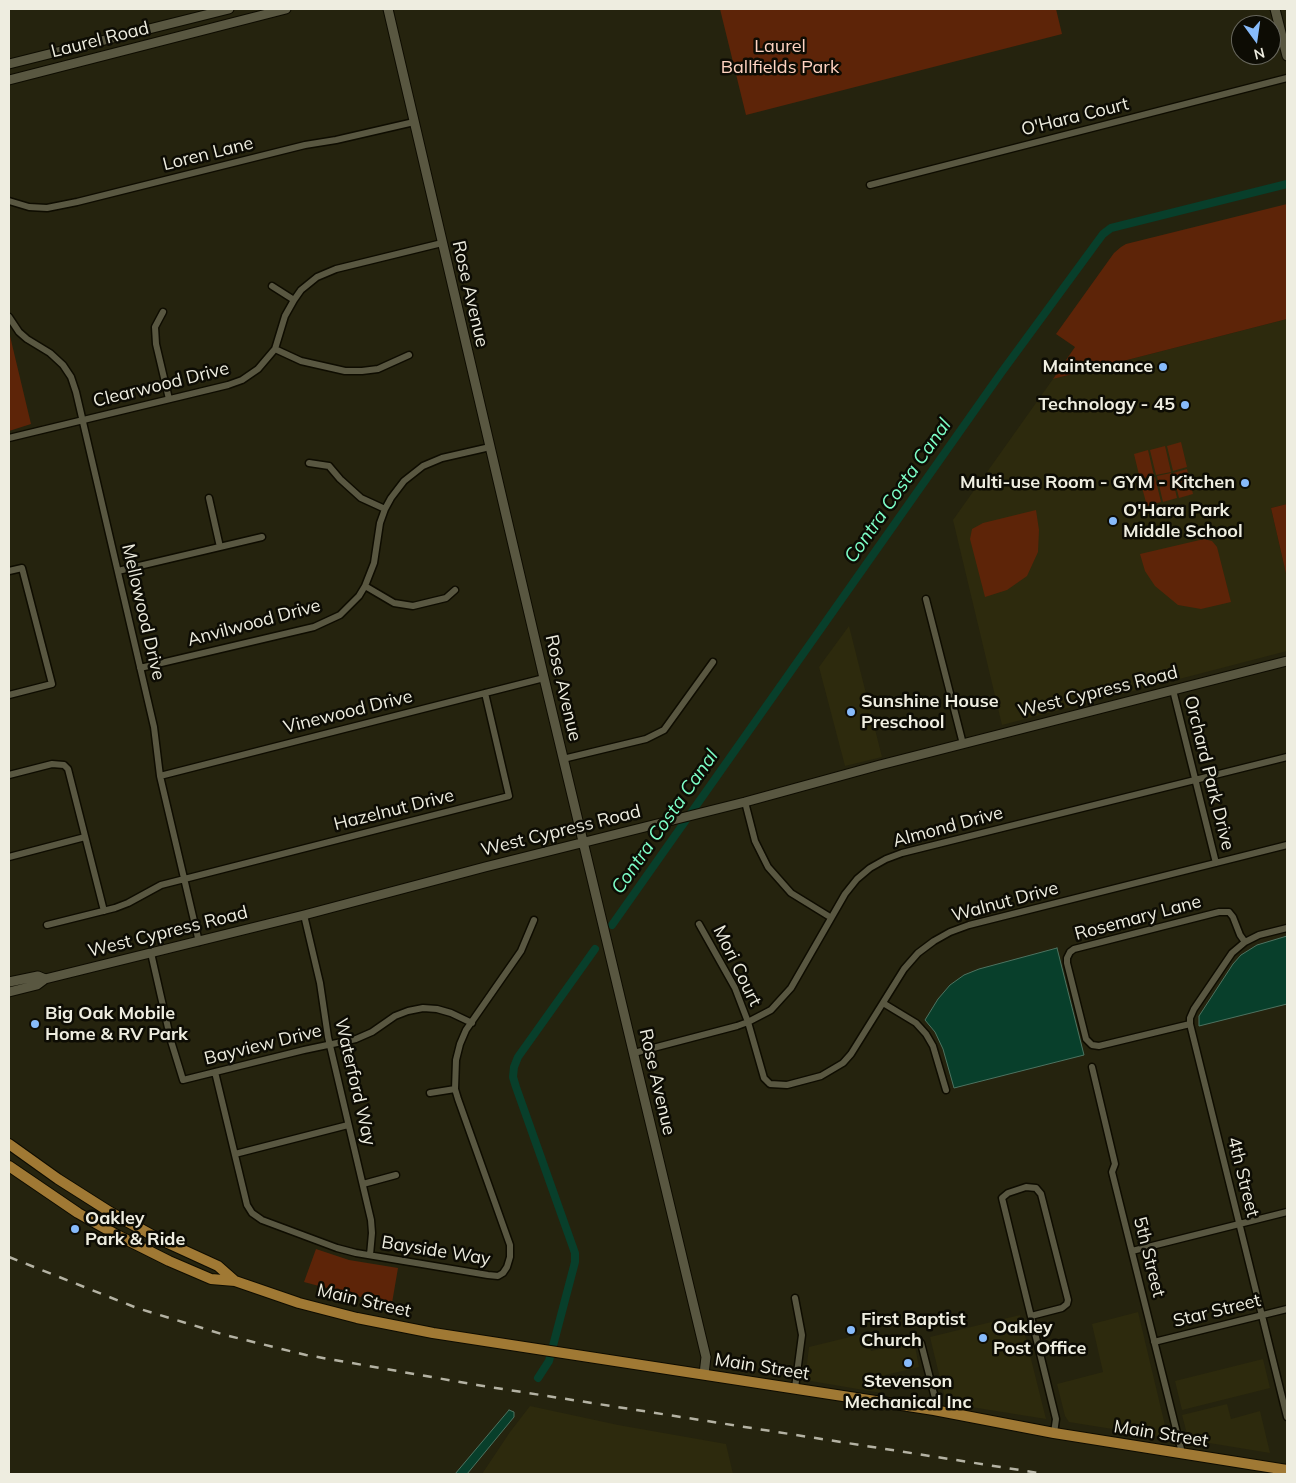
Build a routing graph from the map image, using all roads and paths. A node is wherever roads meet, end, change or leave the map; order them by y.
1 (229, 9) edge
2 (286, 9) edge
3 (388, 9) edge
4 (1275, 9) edge
5 (106, 40) junction
6 (1287, 56) edge
7 (78, 63) junction
8 (9, 64) edge
9 (1287, 78) edge
10 (9, 80) edge
11 (414, 122) junction
12 (870, 185) dead end
13 (9, 200) edge
14 (442, 243) junction
15 (272, 286) dead end
16 (294, 300) junction
17 (163, 312) dead end
18 (9, 317) edge
19 (11, 325) edge
20 (275, 349) junction
21 (409, 355) dead end
22 (169, 399) junction
23 (83, 420) junction
24 (9, 438) edge
25 (490, 447) junction
26 (309, 463) dead end
27 (209, 498) dead end
28 (385, 509) junction
29 (262, 537) dead end
30 (220, 547) junction
31 (9, 571) edge
32 (118, 571) junction
33 (365, 586) junction
34 (455, 590) dead end
35 (926, 599) dead end
36 (1287, 661) edge
37 (713, 662) dead end
38 (140, 668) junction
39 (544, 678) junction
40 (1173, 690) junction
41 (485, 693) junction
42 (9, 695) edge
43 (963, 744) junction
44 (1287, 757) edge
45 (563, 759) junction
46 (9, 775) edge
47 (160, 776) junction
48 (1196, 780) junction
49 (744, 802) junction
50 (85, 837) junction
51 (583, 842) junction
52 (1287, 845) edge
53 (9, 857) edge
54 (1216, 863) junction
55 (184, 879) junction
56 (104, 911) junction
57 (304, 915) junction
58 (830, 917) junction
59 (534, 920) dead end
60 (699, 924) dead end
61 (47, 925) dead end
62 (1287, 928) edge
63 (199, 942) junction
64 (1245, 942) junction
65 (152, 953) junction
66 (45, 979) junction
67 (9, 982) edge
68 (9, 992) edge
69 (883, 1003) junction
70 (748, 1022) junction
71 (472, 1023) junction
72 (1190, 1024) junction
73 (330, 1044) junction
74 (634, 1053) junction
75 (1092, 1067) dead end
76 (215, 1072) junction
77 (455, 1089) junction
78 (946, 1090) dead end
79 (430, 1094) dead end
80 (348, 1125) junction
81 (9, 1144) edge
82 (235, 1154) junction
83 (9, 1166) edge
84 (396, 1175) dead end
85 (363, 1184) junction
86 (1287, 1212) edge
87 (1239, 1224) junction
88 (1132, 1251) junction
89 (370, 1255) junction
90 (235, 1281) junction
91 (796, 1298) dead end
92 (1287, 1309) edge
93 (1262, 1315) junction
94 (1031, 1316) junction
95 (1154, 1342) junction
96 (921, 1343) dead end
97 (704, 1374) junction
98 (795, 1388) junction
99 (1285, 1396) edge
100 (934, 1410) junction
101 (1287, 1418) edge
102 (1054, 1433) junction
103 (1182, 1453) junction
104 (1287, 1470) edge

1 - 5 street, Laurel Road
2 - 7 street, Laurel Road
3 - 11 street, Rose Avenue
4 - 6 street
5 - 7 street
5 - 8 street, Laurel Road
7 - 10 street, Laurel Road
9 - 12 street, O'Hara Court
11 - 13 street, Loren Lane
11 - 14 street, Rose Avenue
14 - 16 street, Clearwood Drive
14 - 25 street, Rose Avenue
15 - 16 street
16 - 20 street, Clearwood Drive
17 - 22 street
18 - 19 street, Mellowood Drive
19 - 23 street, Mellowood Drive
20 - 21 street
20 - 22 street, Clearwood Drive
22 - 23 street, Clearwood Drive
23 - 24 street, Clearwood Drive
23 - 32 street, Mellowood Drive
25 - 28 street, Anvilwood Drive
25 - 39 street, Rose Avenue
26 - 28 street
27 - 30 street
28 - 33 street, Anvilwood Drive
29 - 30 street
30 - 32 street
31 - 42 street
32 - 38 street, Mellowood Drive
33 - 34 street
33 - 38 street, Anvilwood Drive
35 - 43 street
36 - 40 street, West Cypress Road
37 - 45 street
38 - 47 street, Mellowood Drive
39 - 41 street, Vinewood Drive
39 - 45 street, Rose Avenue
40 - 43 street, West Cypress Road
40 - 48 street, Orchard Park Drive
41 - 47 street, Vinewood Drive
41 - 55 street, Hazelnut Drive
43 - 49 street, West Cypress Road
44 - 48 street, Almond Drive
45 - 51 street, Rose Avenue
46 - 50 street
47 - 55 street, Mellowood Drive
48 - 54 street, Orchard Park Drive
48 - 58 street, Almond Drive
49 - 51 street, West Cypress Road
49 - 58 street
50 - 53 street
50 - 56 street
51 - 57 street, West Cypress Road
51 - 74 street, Rose Avenue
52 - 54 street, Walnut Drive
54 - 69 street, Walnut Drive
55 - 56 street
55 - 63 street, Mellowood Drive
56 - 61 street
57 - 63 street, West Cypress Road
57 - 73 street, Waterford Way
58 - 70 street, Almond Drive
59 - 71 street, Bayside Way
60 - 70 street, Mori Court
62 - 64 street
63 - 65 street, West Cypress Road
64 - 72 street
64 - 72 street, Rosemary Lane
65 - 66 street, West Cypress Road
65 - 76 street, Bayview Drive
66 - 67 street, West Cypress Road
66 - 68 street, West Cypress Road
69 - 70 street, Walnut Drive
69 - 78 street
70 - 74 street, Almond Drive
71 - 73 street, Bayview Drive
71 - 77 street, Bayside Way
72 - 87 street, 4th Street
73 - 76 street, Bayview Drive
73 - 80 street, Waterford Way
74 - 97 street, Rose Avenue
75 - 88 street, 5th Street
76 - 82 street, Bayside Way
77 - 79 street
77 - 89 street, Bayside Way
80 - 82 street
80 - 85 street, Waterford Way
81 - 90 main road, Main Street
82 - 89 street, Bayside Way
83 - 90 main road, Main Street
84 - 85 street
85 - 89 street, Waterford Way
86 - 87 street
87 - 88 street
87 - 93 street, 4th Street
88 - 95 street, 5th Street
90 - 97 main road, Main Street
91 - 98 street
92 - 93 street, Star Street
93 - 95 street, Star Street
93 - 99 street, 4th Street
94 - 94 street
94 - 102 street
95 - 103 street, 5th Street
96 - 100 street
97 - 98 main road, Main Street
98 - 100 main road, Main Street
99 - 101 street, 4th Street
100 - 102 main road, Main Street
102 - 103 main road, Main Street
103 - 104 main road, Main Street

